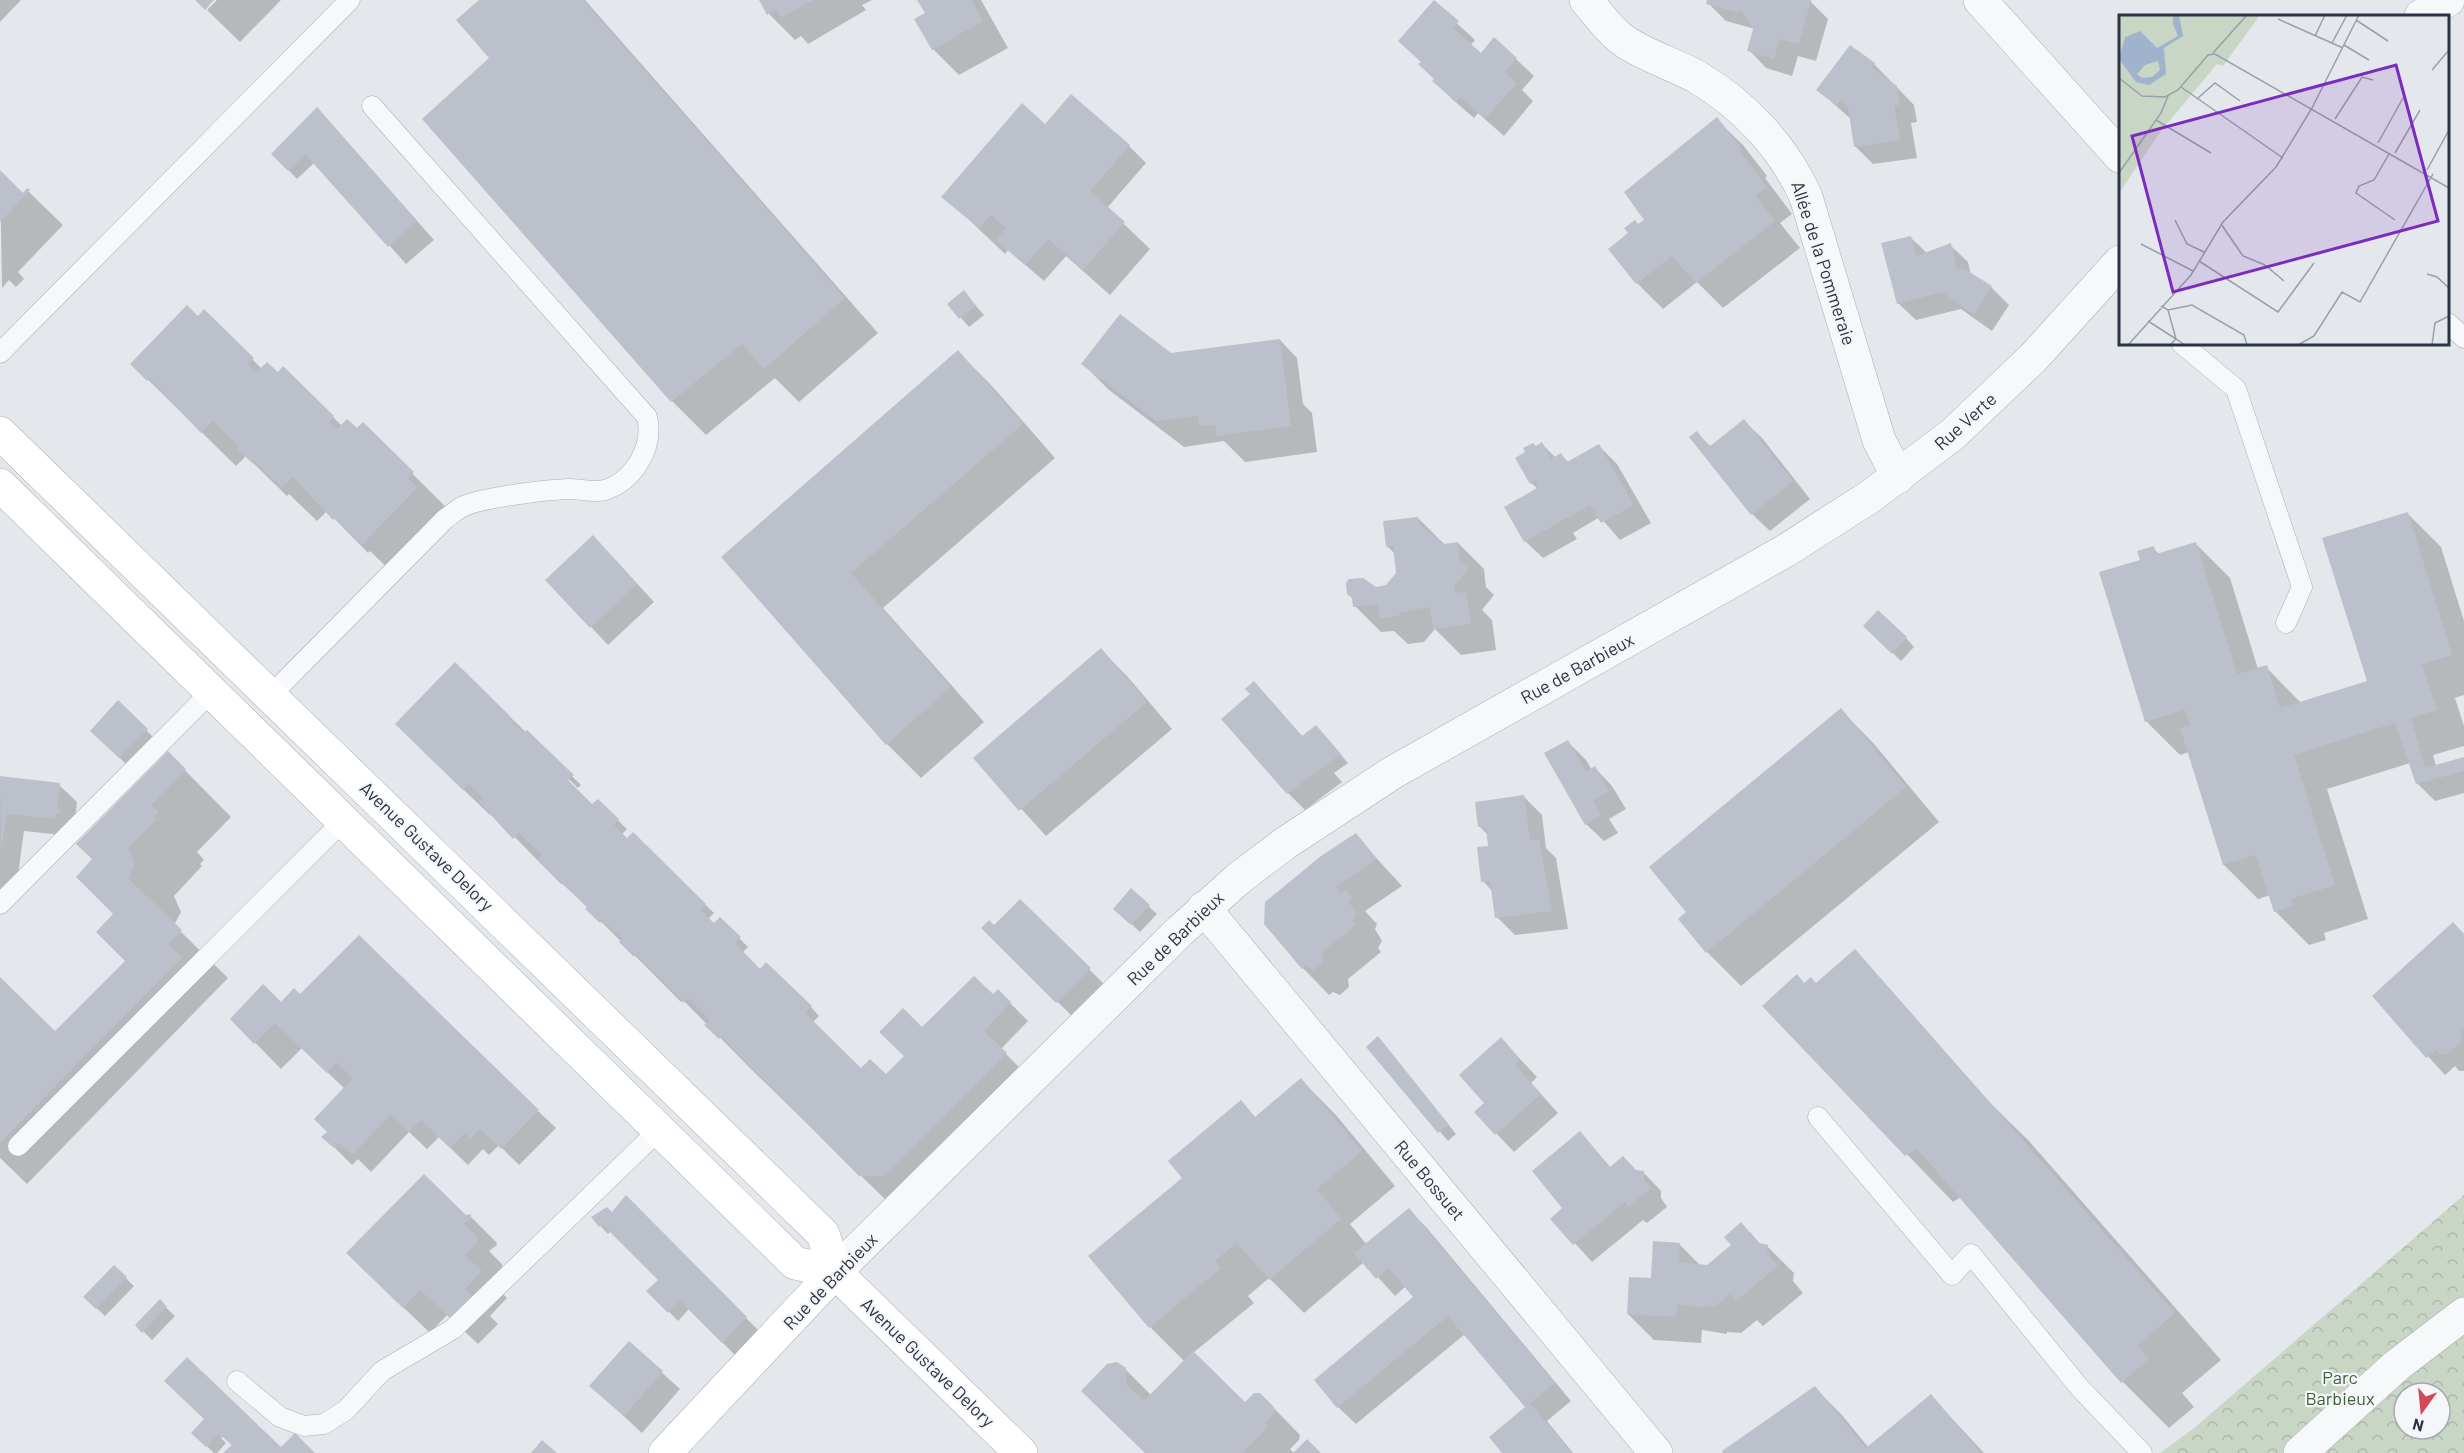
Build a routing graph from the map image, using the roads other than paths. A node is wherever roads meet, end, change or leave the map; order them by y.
1 (350, 0) edge
2 (1586, 0) edge
3 (1980, 0) edge
4 (2448, 0) edge
5 (2423, 15) edge
6 (372, 106) dead end
7 (2119, 154) edge
8 (2115, 278) edge
9 (2449, 324) edge
10 (2464, 338) edge
11 (2183, 345) edge
12 (0, 353) edge
13 (0, 433) edge
14 (1898, 477) junction
15 (0, 485) edge
16 (1785, 551) joint
17 (2286, 622) dead end
18 (211, 692) junction
19 (271, 695) junction
20 (343, 821) junction
21 (0, 904) edge
22 (1204, 908) junction
23 (1818, 1117) dead end
24 (659, 1130) junction
25 (18, 1146) dead end
26 (835, 1272) junction
27 (2464, 1314) edge
28 (237, 1381) dead end
29 (665, 1453) edge
30 (1020, 1453) edge
31 (1656, 1453) edge
32 (2142, 1453) edge
33 (2300, 1453) edge

1 - 12 lane
2 - 14 street, Allée de la Pommeraie
3 - 7 street
4 - 5 street
6 - 19 lane
8 - 14 street, Rue Verte
9 - 10 lane
11 - 17 lane
13 - 19 main road, Avenue Gustave Delory
14 - 16 street, Rue Verte
15 - 18 main road
16 - 22 street, Rue de Barbieux
18 - 20 main road
18 - 21 lane
19 - 26 main road, Avenue Gustave Delory
20 - 24 main road
20 - 25 lane
22 - 26 street, Rue de Barbieux
22 - 31 street, Rue Bossuet
23 - 32 lane
24 - 26 main road
24 - 28 lane
26 - 29 main road, Rue de Barbieux
26 - 30 main road, Avenue Gustave Delory
27 - 33 street

